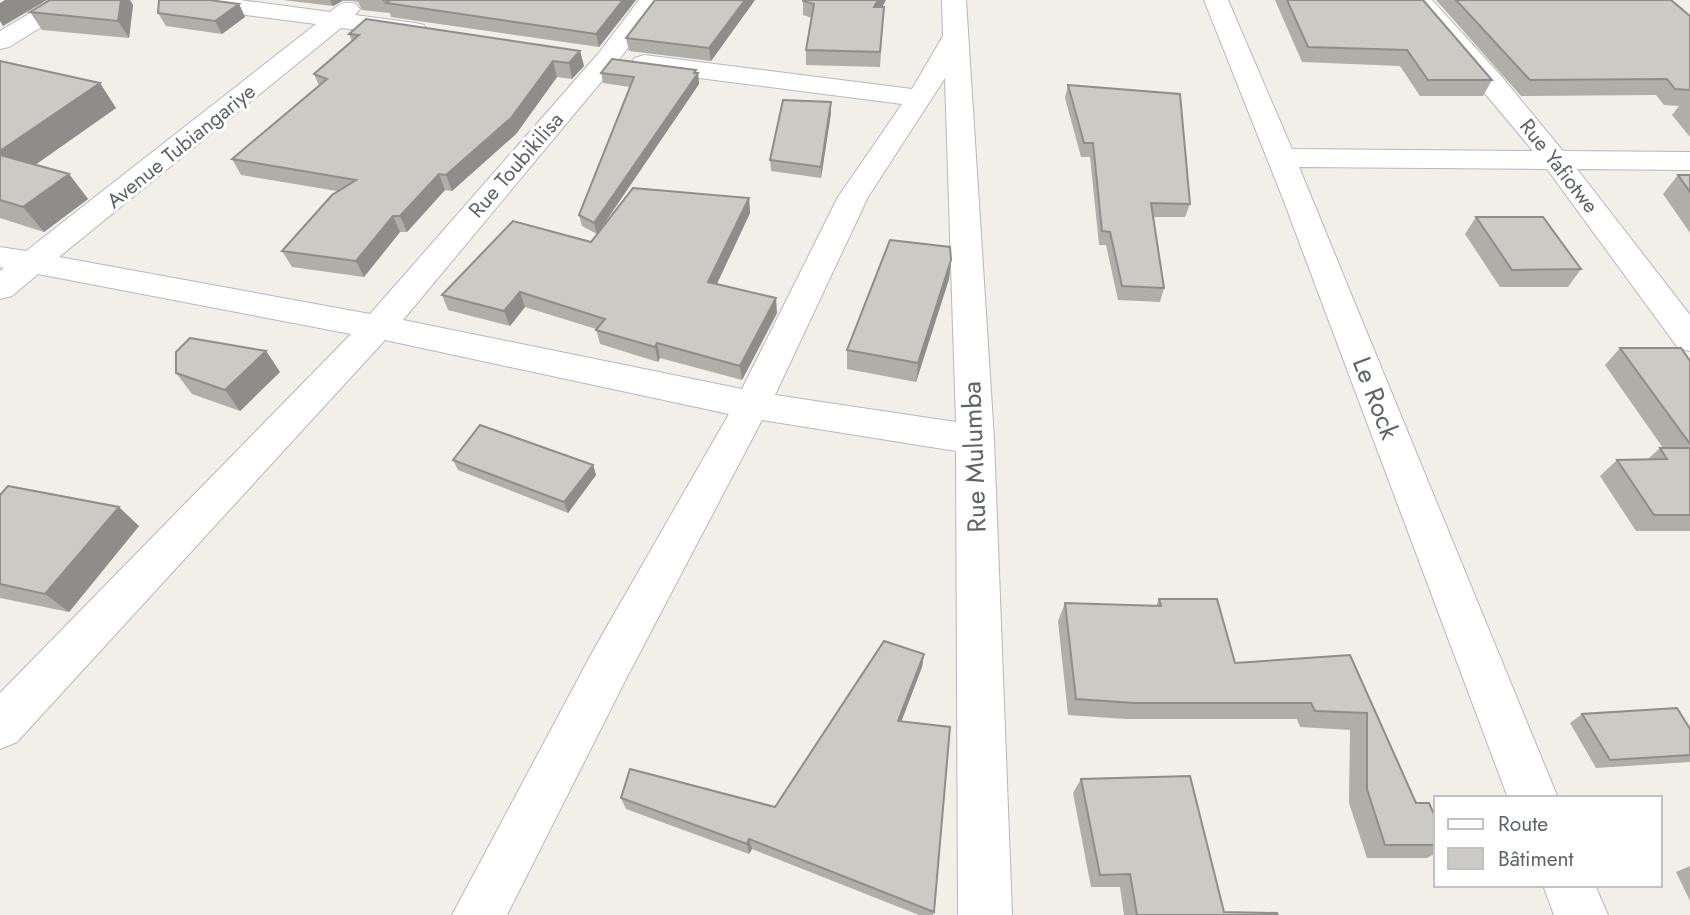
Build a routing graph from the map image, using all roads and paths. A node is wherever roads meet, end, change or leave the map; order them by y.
1 (69, 0) edge
2 (186, 0) edge
3 (359, 0) edge
4 (651, 0) edge
5 (954, 0) edge
6 (1216, 0) edge
7 (1419, 0) edge
8 (338, 19) junction
9 (432, 33) edge
10 (954, 39) junction
11 (0, 42) edge
12 (594, 57) junction
13 (920, 98) junction
14 (1283, 158) junction
15 (1555, 158) junction
16 (1690, 161) edge
17 (16, 261) edge
18 (0, 288) edge
19 (378, 327) junction
20 (1690, 339) edge
21 (752, 405) junction
22 (975, 439) junction
23 (0, 726) edge
24 (1532, 796) edge
25 (1570, 887) edge
26 (479, 915) edge
27 (985, 915) edge
28 (1581, 915) edge

1 - 11 street
2 - 8 street
3 - 8 street, Avenue Tubiangariye
4 - 12 street, Rue Toubikilisa
5 - 10 street, Rue Mulumba
6 - 14 street, Le Rock
7 - 15 street, Rue Yafiotwe
8 - 9 street
8 - 17 street, Avenue Tubiangariye
10 - 13 street
10 - 22 street, Rue Mulumba
12 - 13 street
12 - 19 street, Rue Toubikilisa
13 - 21 street
14 - 15 street
14 - 24 street, Le Rock
15 - 16 street
15 - 20 street, Rue Yafiotwe
17 - 18 street, Avenue Tubiangariye
17 - 19 street
19 - 21 street
19 - 23 street, Rue Toubikilisa
21 - 22 street
21 - 26 street
22 - 27 street, Rue Mulumba
25 - 28 street

